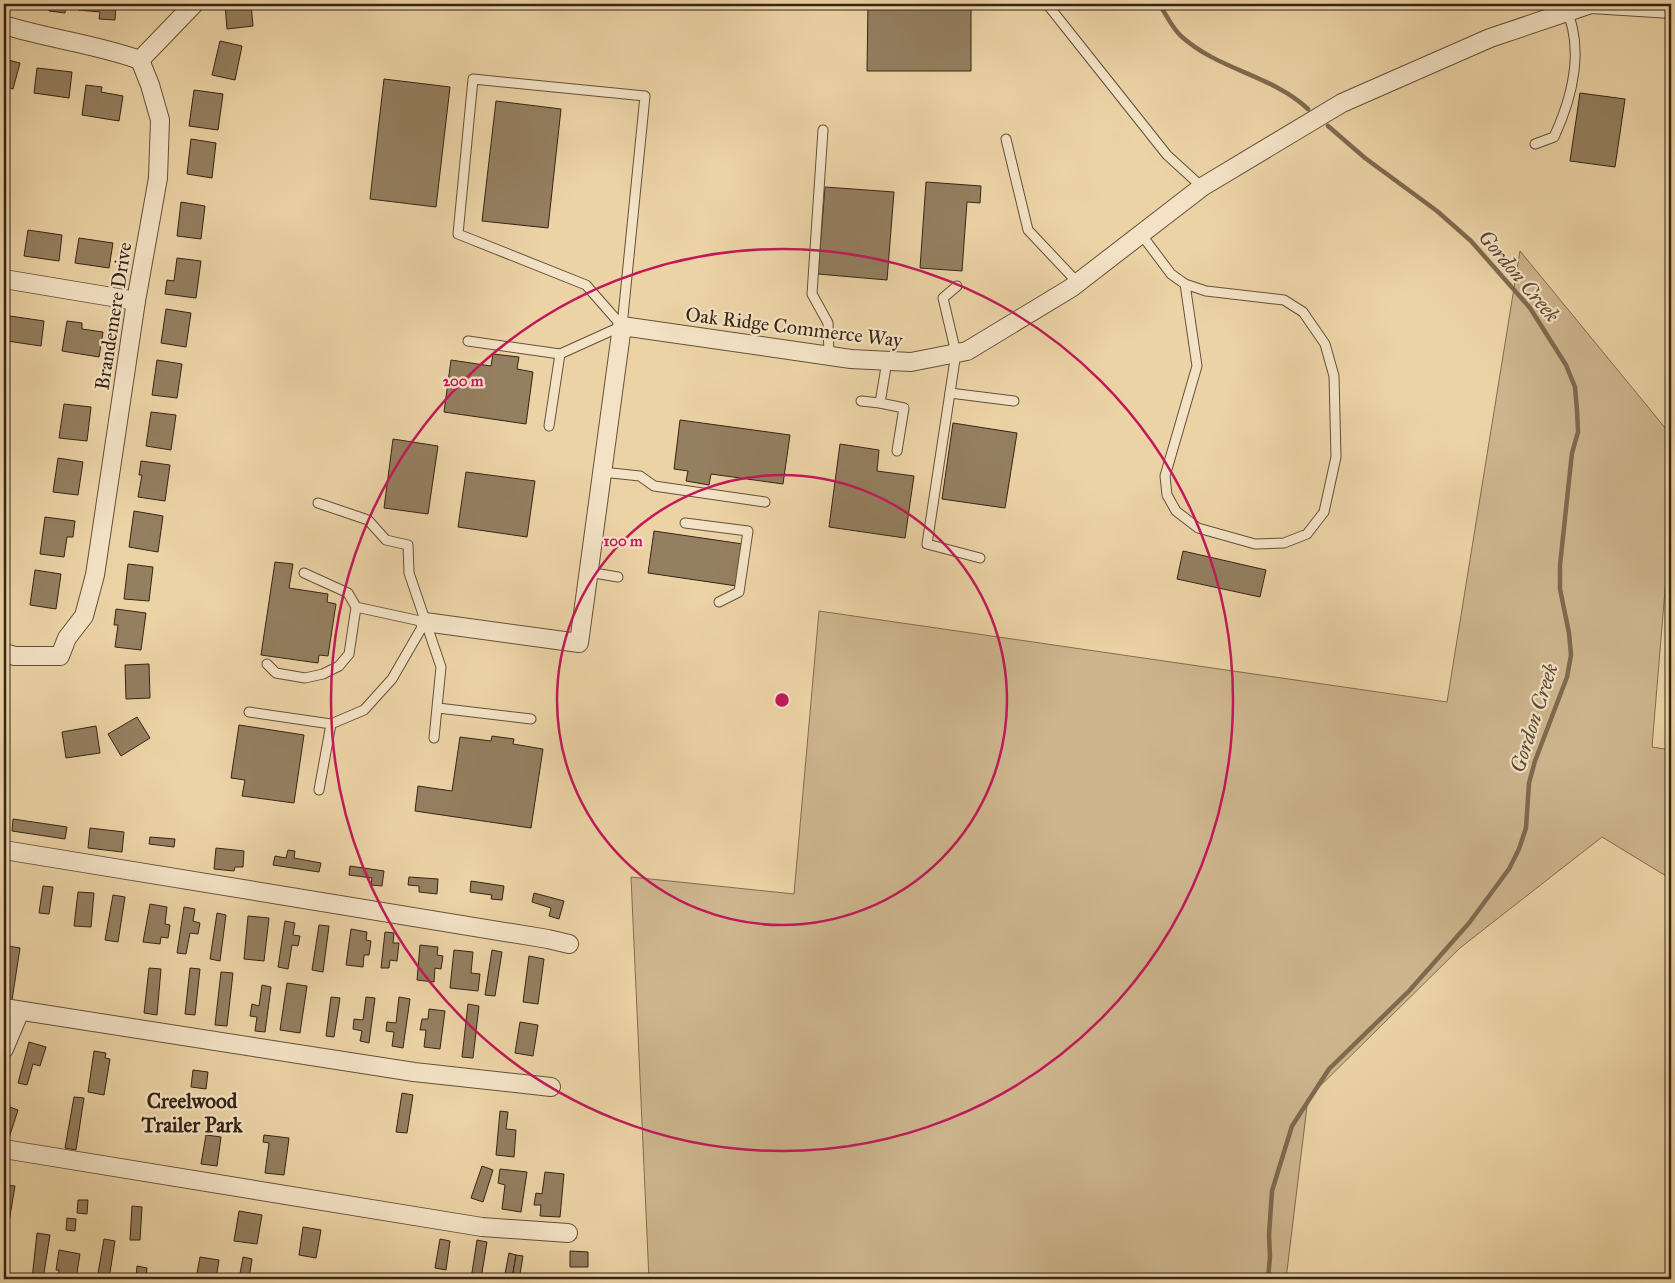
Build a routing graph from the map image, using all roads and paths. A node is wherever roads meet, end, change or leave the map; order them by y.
1 (194, 4) edge
2 (1047, 4) edge
3 (1566, 8) edge
4 (1671, 9) edge
5 (4, 25) edge
6 (140, 60) junction
7 (823, 130) dead end
8 (1006, 139) dead end
9 (1535, 144) dead end
10 (1202, 187) junction
11 (1141, 234) junction
12 (4, 279) edge
13 (1078, 283) junction
14 (1185, 284) junction
15 (957, 286) dead end
16 (136, 301) junction
17 (622, 326) junction
18 (468, 341) dead end
19 (956, 353) junction
20 (560, 354) junction
21 (828, 355) junction
22 (886, 361) junction
23 (950, 393) junction
24 (861, 401) dead end
25 (1014, 401) dead end
26 (880, 403) junction
27 (549, 426) dead end
28 (897, 451) dead end
29 (602, 472) junction
30 (765, 502) dead end
31 (318, 503) dead end
32 (685, 523) dead end
33 (980, 558) dead end
34 (304, 572) dead end
35 (588, 572) junction
36 (618, 578) dead end
37 (719, 602) dead end
38 (356, 607) junction
39 (425, 622) junction
40 (4, 653) edge
41 (267, 664) dead end
42 (438, 708) junction
43 (249, 712) dead end
44 (531, 719) dead end
45 (331, 724) junction
46 (434, 738) dead end
47 (319, 790) dead end
48 (4, 850) edge
49 (569, 944) dead end
50 (12, 1010) edge
51 (4, 1048) edge
52 (551, 1087) dead end
53 (4, 1149) edge
54 (568, 1233) dead end

1 - 6 street
2 - 10 lane
3 - 4 street, Oak Ridge Commerce Way
3 - 9 lane
3 - 10 street, Oak Ridge Commerce Way
5 - 6 street
6 - 16 street, Brandemere Drive
7 - 21 lane
8 - 13 lane
10 - 11 street, Oak Ridge Commerce Way
11 - 13 street, Oak Ridge Commerce Way
11 - 14 lane
12 - 16 street
13 - 19 street, Oak Ridge Commerce Way
14 - 14 lane
15 - 19 lane
16 - 40 street, Brandemere Drive
17 - 17 lane
17 - 20 lane
17 - 21 street, Oak Ridge Commerce Way
17 - 29 street
18 - 20 lane
19 - 22 street, Oak Ridge Commerce Way
19 - 23 lane
20 - 27 lane
21 - 22 street, Oak Ridge Commerce Way
22 - 26 lane
23 - 25 lane
23 - 33 lane
24 - 26 lane
26 - 28 lane
29 - 30 lane
29 - 35 street
31 - 39 lane
32 - 37 lane
34 - 38 lane
35 - 36 lane
35 - 39 street
38 - 39 lane
38 - 41 lane
39 - 42 lane
39 - 45 lane
42 - 44 lane
42 - 46 lane
43 - 45 lane
45 - 47 lane
48 - 49 street
50 - 51 street
50 - 52 street
53 - 54 street

